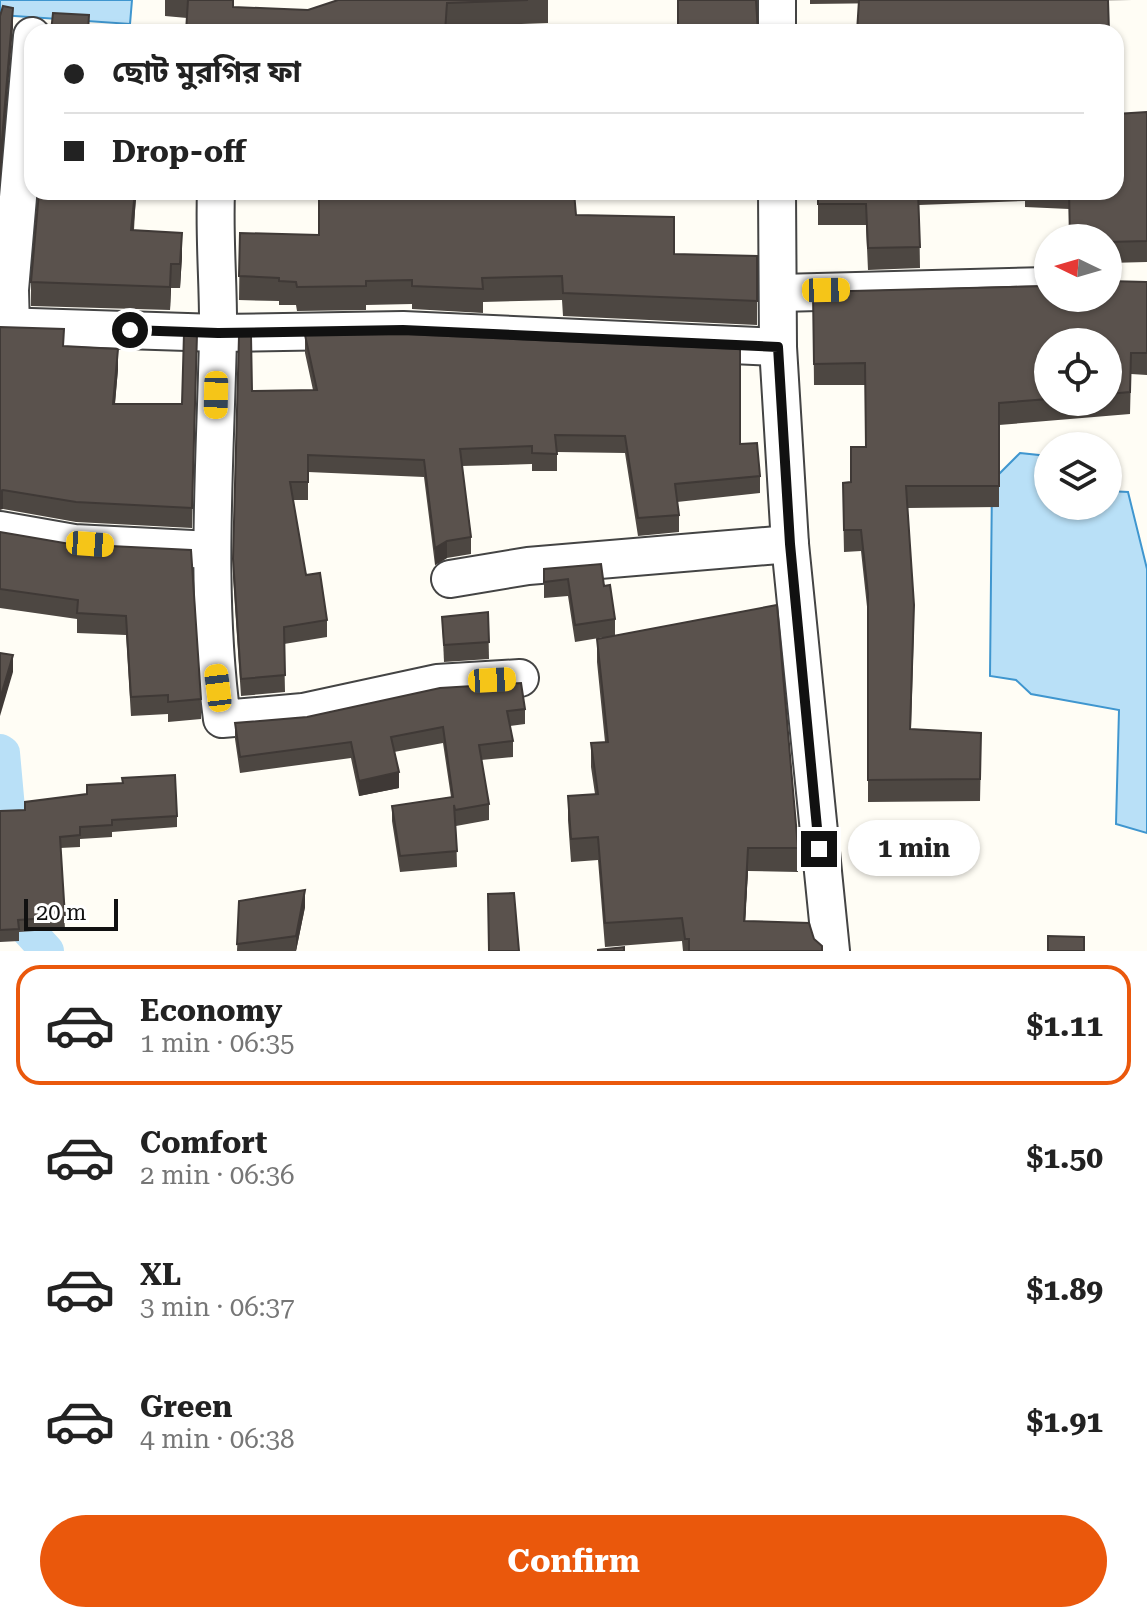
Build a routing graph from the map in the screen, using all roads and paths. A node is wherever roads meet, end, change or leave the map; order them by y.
1 (777, 0) edge
2 (777, 24) edge
3 (24, 131) edge
4 (216, 200) edge
5 (777, 200) edge
6 (1034, 286) edge
7 (780, 293) junction
8 (6, 327) edge
9 (218, 333) junction
10 (778, 347) junction
11 (0, 530) edge
12 (790, 544) junction
13 (212, 550) junction
14 (450, 579) dead end
15 (520, 678) dead end
16 (831, 951) edge

1 - 2 street
3 - 8 street
4 - 9 street
5 - 7 street
6 - 7 street
7 - 10 street
8 - 9 street
9 - 10 street
9 - 13 street
10 - 12 street
11 - 13 street
12 - 14 street
12 - 16 street
13 - 15 street

